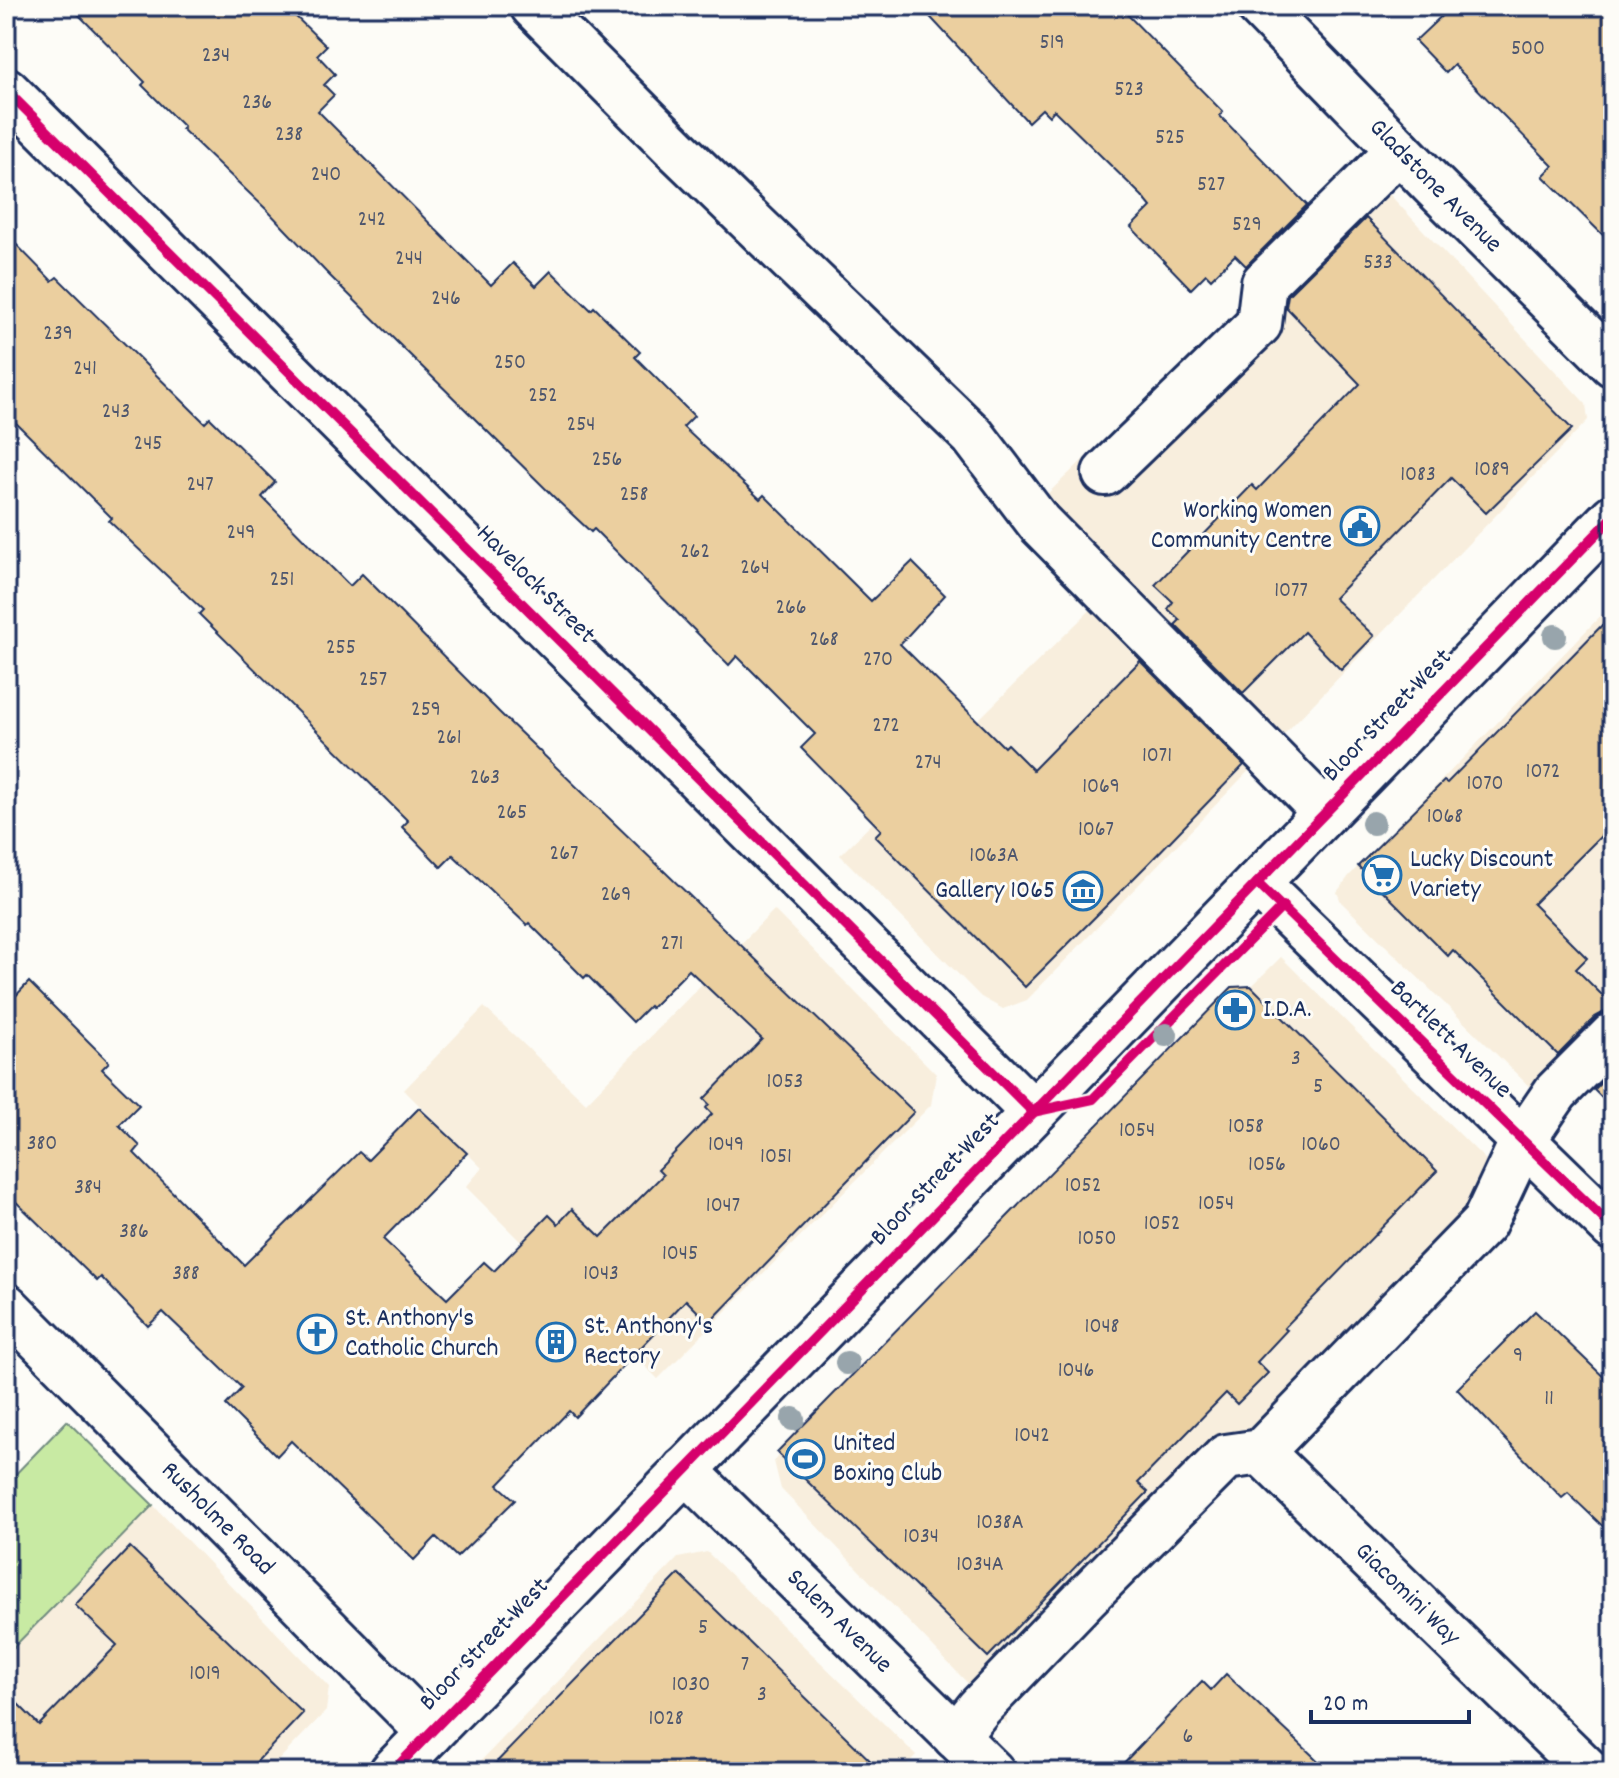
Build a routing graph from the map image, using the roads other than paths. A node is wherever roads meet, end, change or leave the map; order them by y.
1 (533, 6) edge
2 (1259, 6) edge
3 (6, 90) edge
4 (1399, 150) junction
5 (1613, 364) edge
6 (1105, 473) dead end
7 (1613, 517) edge
8 (1325, 812) junction
9 (1257, 883) junction
10 (1613, 1035) edge
11 (1033, 1112) junction
12 (1522, 1142) junction
13 (1613, 1228) edge
14 (6, 1306) edge
15 (1261, 1452) junction
16 (685, 1470) junction
17 (430, 1733) junction
18 (956, 1737) junction
19 (392, 1772) edge
20 (992, 1772) edge
21 (1589, 1772) edge

1 - 8 street
2 - 4 street, Gladstone Avenue
3 - 11 street, Havelock Street
4 - 5 street, Gladstone Avenue
4 - 6 street
7 - 8 street, Bloor Street West
8 - 9 street, Bloor Street West
9 - 11 street, Bloor Street West
9 - 12 street, Bartlett Avenue
10 - 12 street
11 - 16 street, Bloor Street West
12 - 13 street, Bartlett Avenue
12 - 15 street
14 - 17 street, Rusholme Road
15 - 18 street
15 - 21 street, Giacomini Way
16 - 17 street, Bloor Street West
16 - 18 street, Salem Avenue
17 - 19 street, Bloor Street West
18 - 20 street, Salem Avenue

